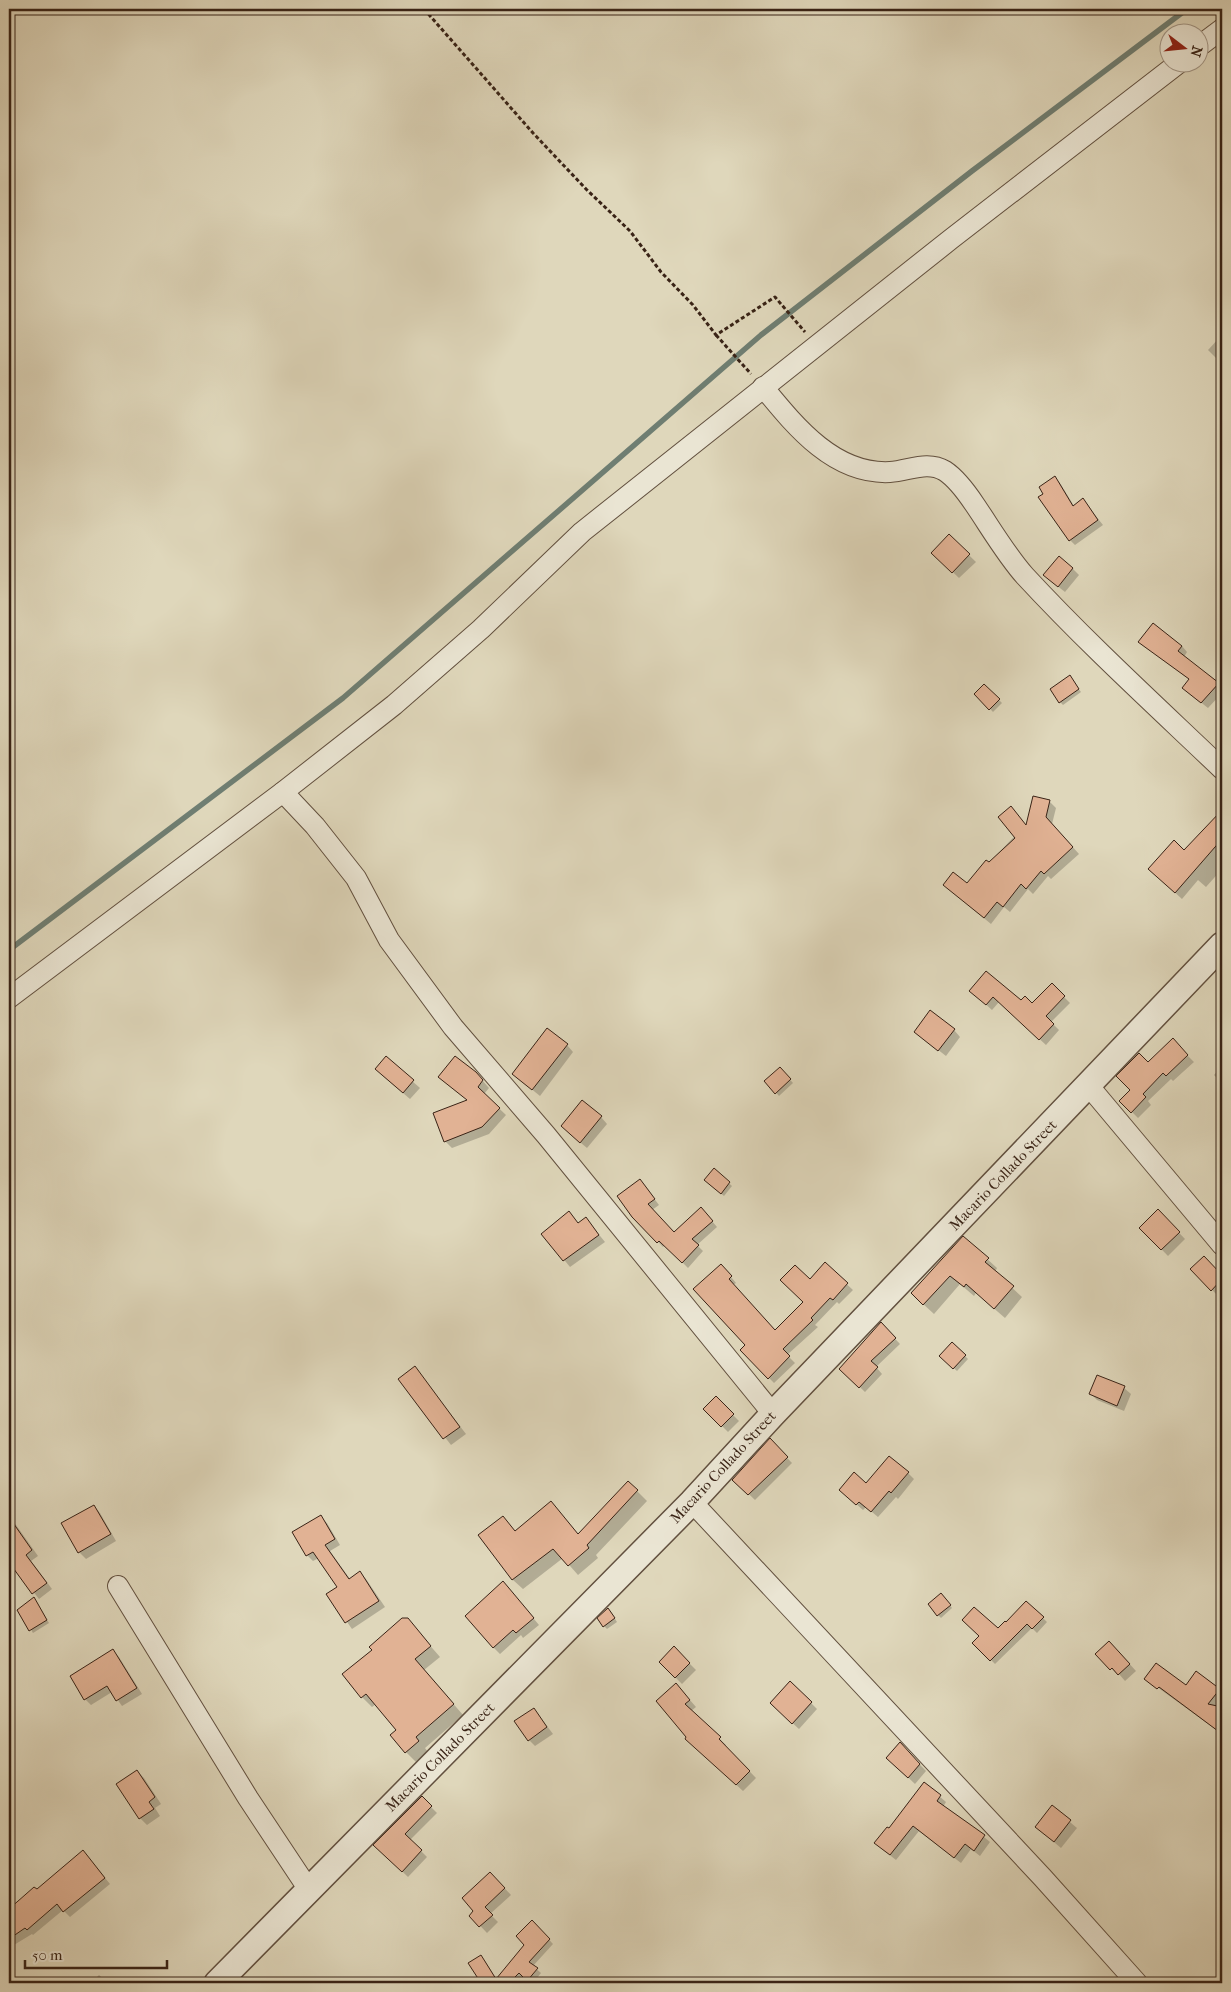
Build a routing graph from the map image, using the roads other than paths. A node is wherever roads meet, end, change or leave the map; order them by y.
1 (1222, 29) edge
2 (1208, 40) edge
3 (1167, 72) edge
4 (758, 382) junction
5 (1222, 769) edge
6 (284, 792) junction
7 (1222, 945) edge
8 (9, 998) edge
9 (1088, 1085) junction
10 (1222, 1245) edge
11 (773, 1414) junction
12 (692, 1502) junction
13 (118, 1586) dead end
14 (309, 1890) junction
15 (217, 1983) edge
16 (1137, 1983) edge

1 - 2 street
3 - 4 street
4 - 5 street
4 - 6 street
6 - 8 street
6 - 11 street
7 - 9 street, Macario Collado Street
9 - 10 street
9 - 11 street, Macario Collado Street
11 - 12 street, Macario Collado Street
12 - 14 street, Macario Collado Street
12 - 16 street
13 - 14 street
14 - 15 street, Macario Collado Street

